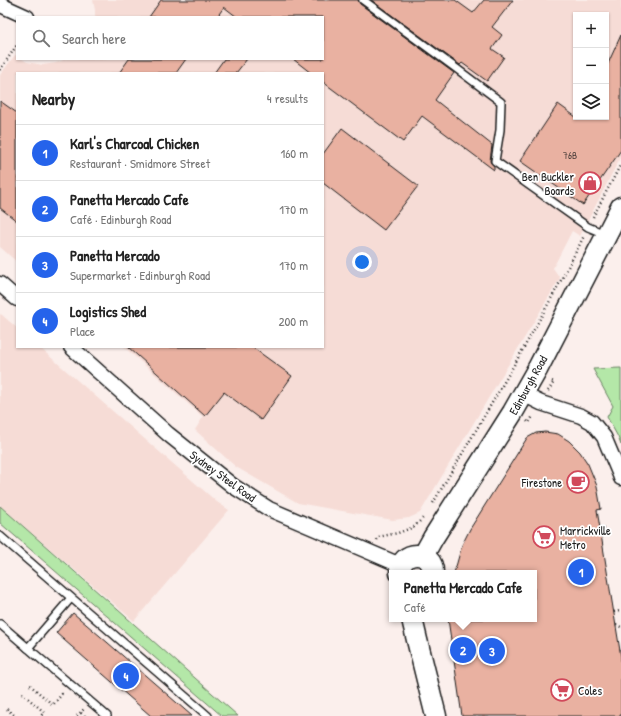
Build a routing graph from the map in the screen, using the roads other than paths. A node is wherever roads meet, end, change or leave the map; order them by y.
1 (363, 0) edge
2 (0, 3) edge
3 (25, 16) edge
4 (621, 207) edge
5 (597, 230) junction
6 (0, 284) edge
7 (16, 298) edge
8 (71, 348) edge
9 (523, 394) junction
10 (621, 478) edge
11 (0, 536) edge
12 (428, 565) edge
13 (400, 569) edge
14 (71, 598) junction
15 (413, 622) edge
16 (0, 624) edge
17 (28, 648) junction
18 (107, 716) edge
19 (208, 716) edge
20 (436, 716) edge

1 - 5 lane
2 - 3 street
4 - 5 street, Edinburgh Road
5 - 9 street, Edinburgh Road
6 - 7 street
8 - 13 street, Sydney Steel Road
9 - 10 street
9 - 12 street, Edinburgh Road
11 - 14 lane
12 - 13 street
14 - 17 lane
14 - 19 lane
15 - 20 street
16 - 17 lane
17 - 18 lane

